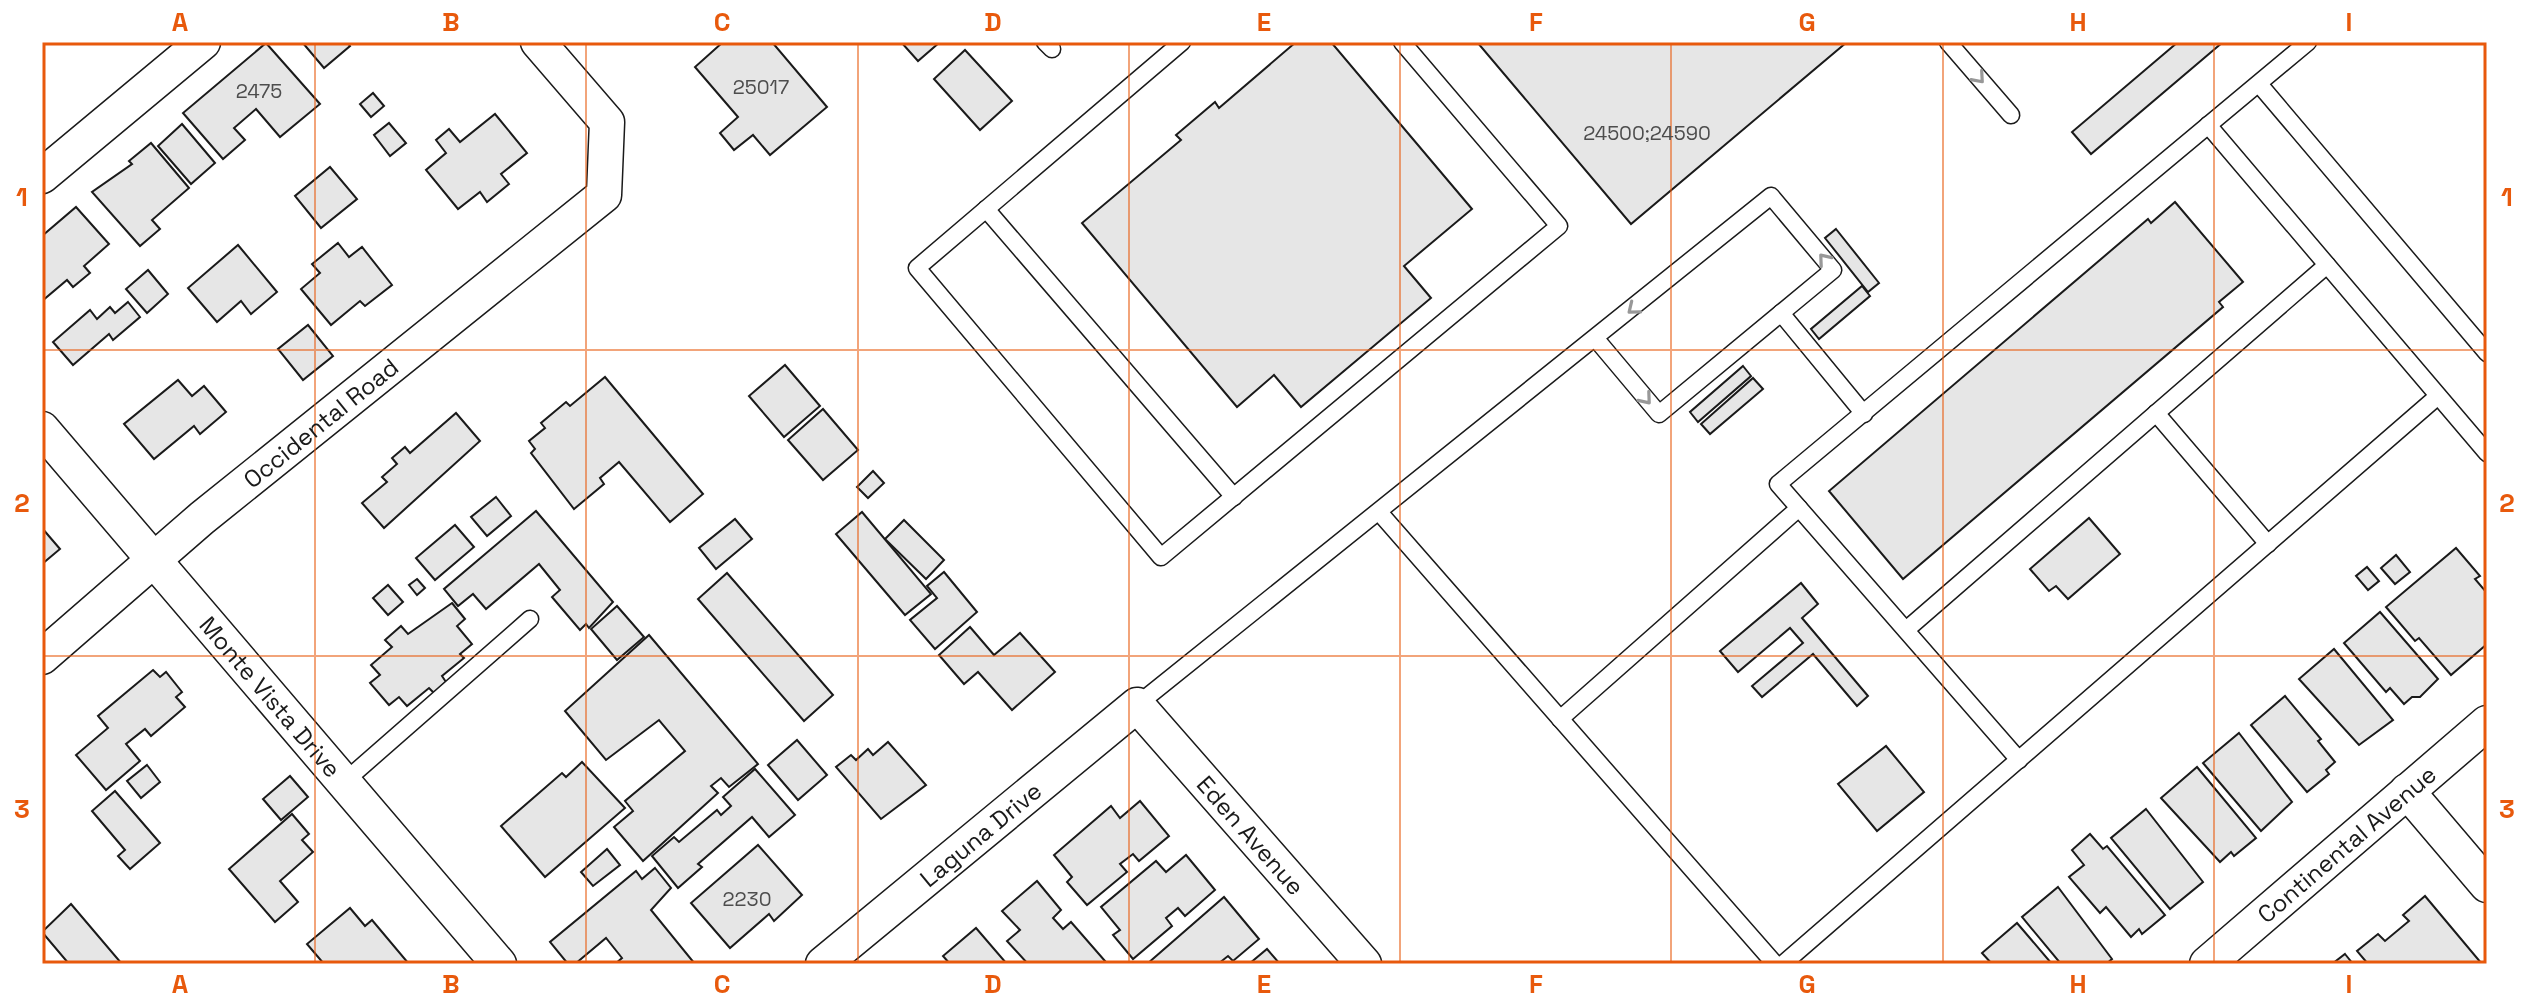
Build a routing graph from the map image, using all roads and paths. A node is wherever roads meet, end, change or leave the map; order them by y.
1 (203, 42) edge
2 (538, 42) edge
3 (1182, 42) edge
4 (1402, 42) edge
5 (1948, 42) edge
6 (2308, 42) edge
7 (2259, 84) junction
8 (2011, 115) dead end
9 (2208, 125) junction
10 (42, 176) edge
11 (986, 209) junction
12 (2327, 265) junction
13 (1781, 313) junction
14 (1596, 339) junction
15 (2487, 353) edge
16 (2438, 396) junction
17 (2156, 413) junction
18 (1864, 414) junction
19 (42, 429) edge
20 (2487, 453) edge
21 (1234, 497) junction
22 (1799, 508) junction
23 (1379, 512) junction
24 (2268, 544) junction
25 (155, 561) junction
26 (530, 619) dead end
27 (1906, 630) junction
28 (42, 657) edge
29 (1137, 705) junction
30 (1560, 719) junction
31 (2487, 723) edge
32 (2019, 760) junction
33 (344, 782) junction
34 (2407, 791) junction
35 (2487, 885) edge
36 (499, 964) edge
37 (823, 964) edge
38 (1364, 964) edge
39 (1775, 964) edge
40 (1783, 964) edge
41 (2207, 964) edge

1 - 10 street
2 - 25 street, Occidental Road
3 - 11 lane
4 - 21 lane
5 -> 8 lane
6 - 7 lane
7 - 9 lane
7 - 15 lane
9 - 12 lane
9 - 18 lane
11 - 21 lane
11 - 21 lane
12 - 16 lane
12 - 17 lane
14 -> 13 lane
13 -> 14 lane
13 - 18 lane
14 - 23 lane
16 - 20 lane
16 - 24 lane
17 - 24 lane
17 - 27 lane
18 - 22 lane
19 - 25 street, Monte Vista Drive
22 - 27 lane
22 - 30 lane
23 - 29 lane
23 - 30 lane
24 - 32 lane
25 - 28 street, Occidental Road
25 - 33 street, Monte Vista Drive
26 - 33 lane
27 - 32 lane
29 - 37 street, Laguna Drive
29 - 38 street, Eden Avenue
30 - 39 lane
31 - 34 street, Continental Avenue
32 - 40 lane
33 - 36 street, Monte Vista Drive
34 - 35 street
34 - 41 street, Continental Avenue

